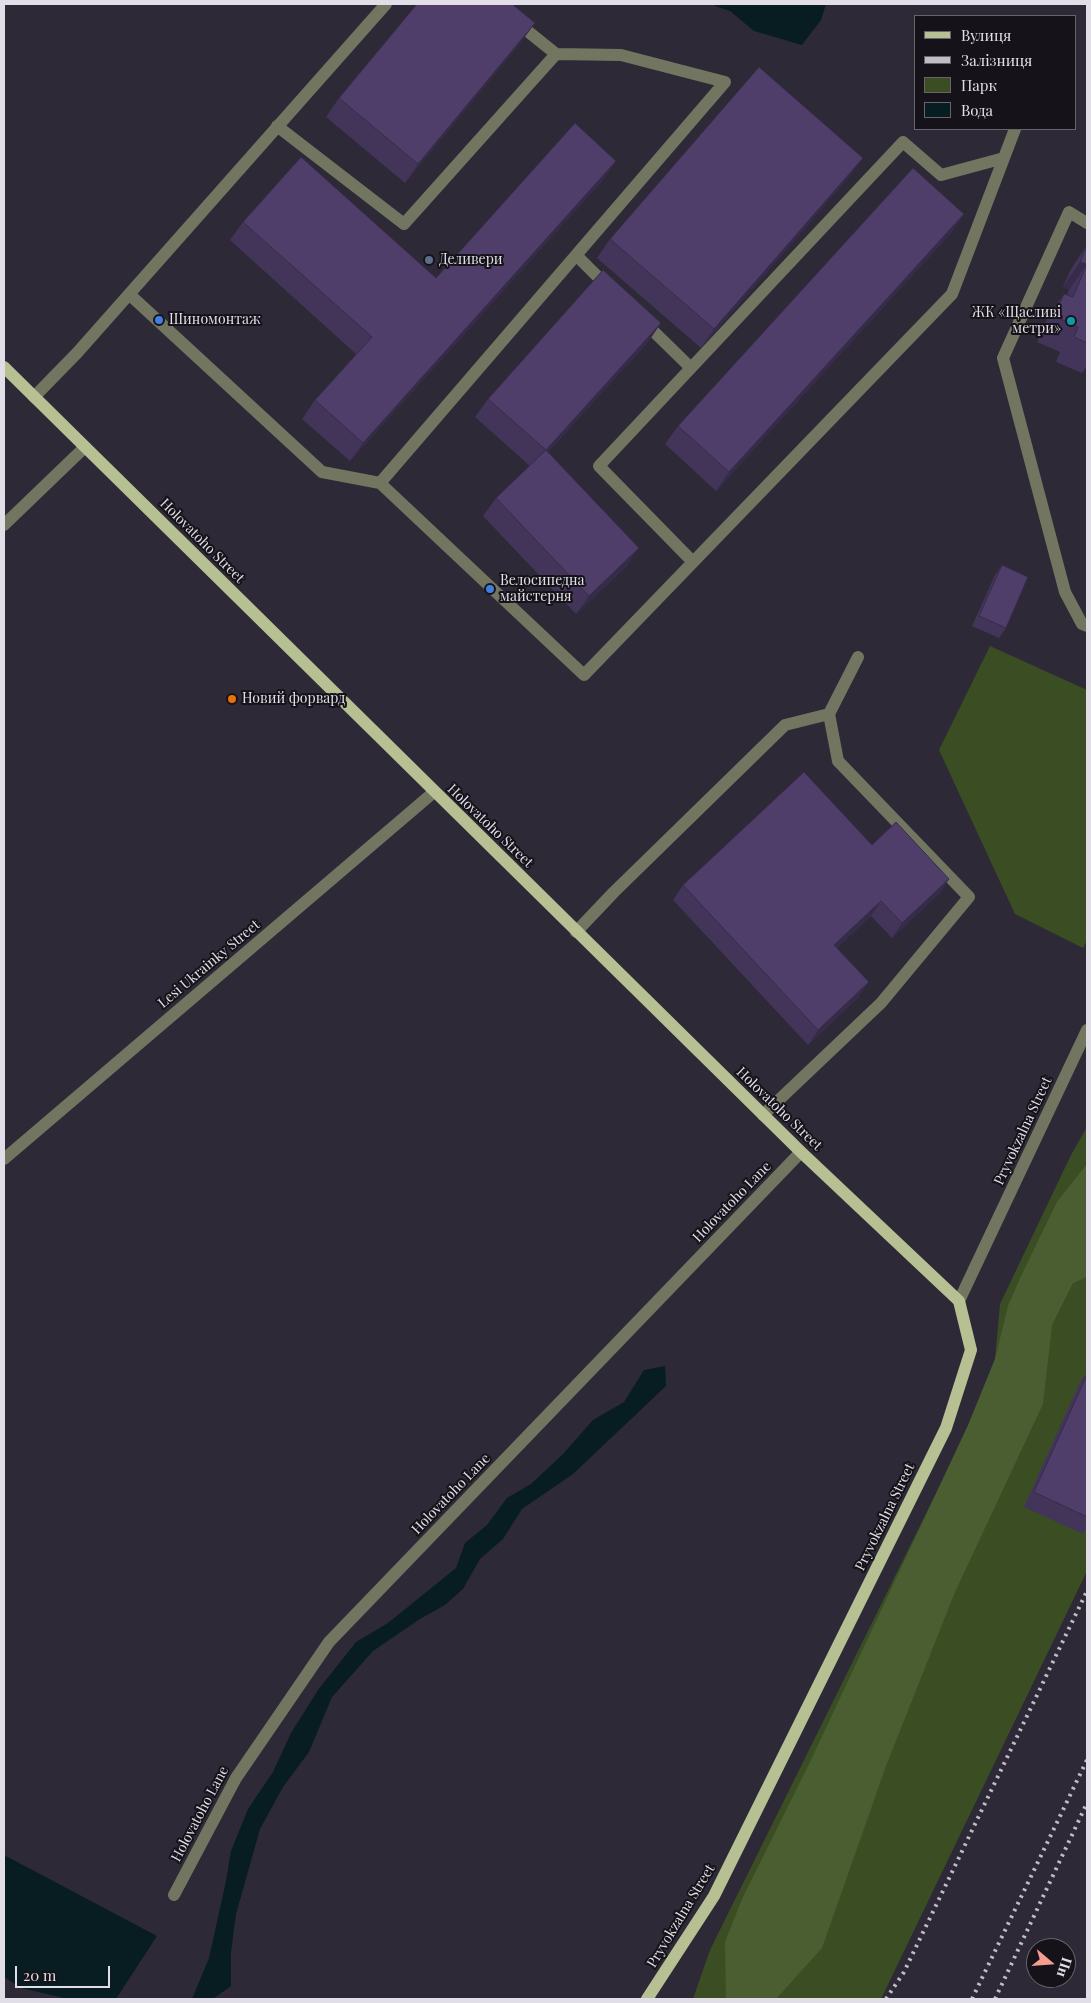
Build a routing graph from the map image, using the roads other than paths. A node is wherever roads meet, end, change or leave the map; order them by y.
1 (386, 4) edge
2 (494, 4) edge
3 (556, 54) junction
4 (277, 126) junction
5 (1015, 130) edge
6 (1004, 158) junction
7 (1087, 223) edge
8 (576, 255) junction
9 (128, 294) junction
10 (617, 295) edge
11 (637, 315) edge
12 (4, 367) edge
13 (691, 368) junction
14 (34, 397) junction
15 (85, 446) junction
16 (380, 483) junction
17 (4, 525) edge
18 (693, 562) junction
19 (1087, 626) edge
20 (858, 657) dead end
21 (829, 714) junction
22 (434, 792) junction
23 (576, 932) junction
24 (1087, 1030) edge
25 (763, 1116) junction
26 (801, 1152) junction
27 (4, 1159) edge
28 (959, 1301) junction
29 (174, 1895) dead end
30 (647, 1999) edge

1 - 4 street
2 - 3 street
3 - 4 street
3 - 8 street
4 - 9 street
5 - 6 street
6 - 13 street
6 - 18 street
7 - 19 street
8 - 10 street
8 - 16 street
9 - 14 street
9 - 16 street
11 - 13 street
12 - 14 main road, Holovatoho Street
13 - 18 street
14 - 15 main road, Holovatoho Street
15 - 17 street
15 - 22 main road, Holovatoho Street
16 - 18 street
20 - 21 street
21 - 23 street
21 - 25 street
22 - 23 main road, Holovatoho Street
22 - 27 street, Lesi Ukrainky Street
23 - 25 main road, Holovatoho Street
24 - 28 street, Pryvokzalna Street
25 - 26 main road, Holovatoho Street
26 - 28 main road, Holovatoho Street
26 - 29 street, Holovatoho Lane
28 - 30 main road, Pryvokzalna Street

